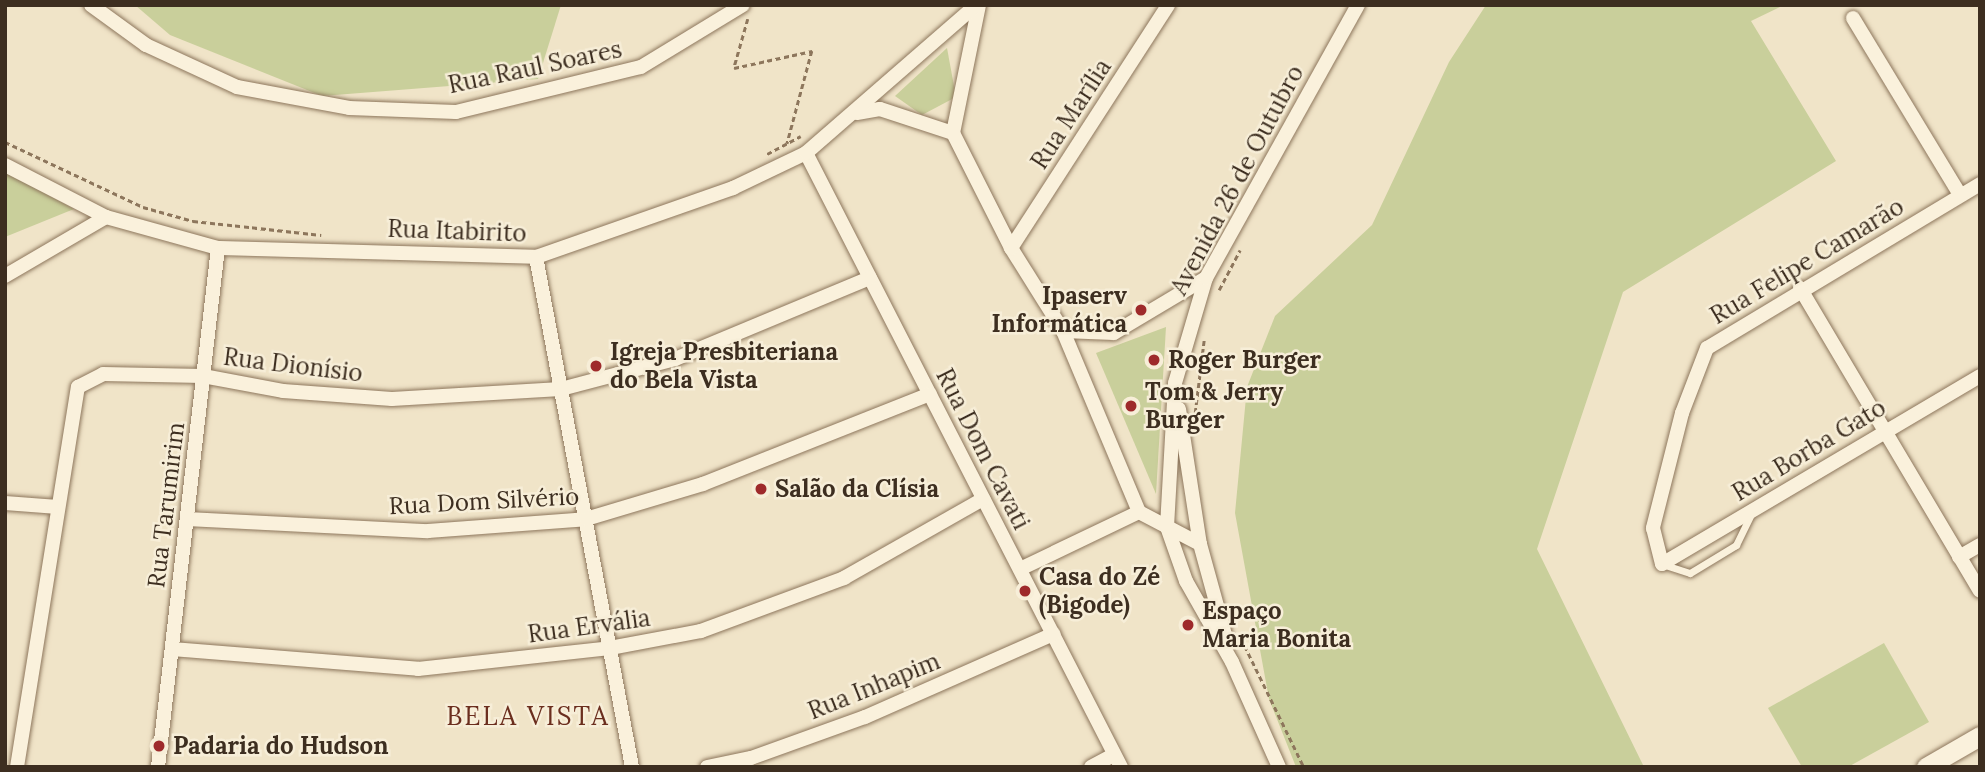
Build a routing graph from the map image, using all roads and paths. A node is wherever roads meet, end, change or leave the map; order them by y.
1 (91, 5) edge
2 (743, 5) edge
3 (752, 5) edge
4 (977, 5) edge
5 (1168, 5) edge
6 (1358, 5) edge
7 (1853, 18) dead end
8 (855, 113) junction
9 (810, 132) dead end
10 (953, 133) junction
11 (5, 142) edge
12 (787, 143) junction
13 (806, 153) junction
14 (763, 156) dead end
15 (781, 164) junction
16 (5, 165) edge
17 (1980, 184) edge
18 (1960, 195) junction
19 (106, 217) junction
20 (332, 236) dead end
21 (1246, 239) dead end
22 (218, 248) junction
23 (1011, 248) junction
24 (536, 257) junction
25 (5, 276) edge
26 (870, 278) junction
27 (1206, 278) junction
28 (1800, 288) junction
29 (1214, 300) dead end
30 (1206, 326) dead end
31 (1063, 331) junction
32 (203, 376) junction
33 (1980, 376) edge
34 (1175, 383) junction
35 (561, 389) junction
36 (929, 394) junction
37 (1194, 420) dead end
38 (1883, 431) junction
39 (983, 499) junction
40 (5, 503) edge
41 (58, 507) junction
42 (1754, 508) junction
43 (1139, 512) junction
44 (187, 519) junction
45 (586, 519) junction
46 (1167, 527) junction
47 (1200, 544) junction
48 (1980, 545) edge
49 (1959, 557) junction
50 (1662, 564) junction
51 (1020, 569) junction
52 (1980, 591) edge
53 (1235, 626) dead end
54 (1053, 635) junction
55 (172, 649) junction
56 (610, 649) junction
57 (1232, 662) junction
58 (1980, 736) edge
59 (1118, 761) edge
60 (752, 762) edge
61 (17, 767) edge
62 (158, 767) edge
63 (632, 767) edge
64 (707, 767) edge
65 (1091, 767) edge
66 (1279, 767) edge
67 (1304, 767) edge
68 (1926, 767) edge

1 - 2 street, Rua Raul Soares
3 - 12 path
4 - 8 street, Rua Itabirito
4 - 10 street, Rua Itabirito
5 - 23 street, Rua Marília
6 - 27 street, Avenida 26 de Outubro
7 - 18 street
8 - 10 street
8 - 13 street, Rua Itabirito
9 - 12 path
10 - 23 street
11 - 20 path
12 - 14 path
12 - 15 path
13 - 15 street, Rua Itabirito
13 - 26 street, Rua Dom Cavati
15 - 24 street, Rua Itabirito
16 - 19 street, Rua Itabirito
17 - 18 street, Rua Felipe Camarão
18 - 28 street, Rua Felipe Camarão
19 - 22 street, Rua Itabirito
19 - 25 street
21 - 29 path
22 - 24 street, Rua Itabirito
22 - 32 street, Rua Tarumirim
23 - 31 street
24 - 35 street
26 - 35 street, Rua Dionísio
26 - 36 street, Rua Dom Cavati
27 - 31 street
27 - 34 street, Avenida 26 de Outubro
28 - 38 street
28 - 50 street, Rua Felipe Camarão
30 - 37 path
31 - 43 street
32 - 35 street, Rua Dionísio
32 - 41 street, Rua Dionísio
32 - 44 street, Rua Tarumirim
33 - 38 street, Rua Borba Gato
34 - 46 street, Avenida 26 de Outubro
34 - 47 street, Avenida 26 de Outubro
35 - 45 street
36 - 39 street, Rua Dom Cavati
36 - 45 street, Rua Dom Silvério
38 - 42 street, Rua Borba Gato
38 - 49 street
39 - 51 street, Rua Dom Cavati
39 - 56 street, Rua Ervália
40 - 41 street
41 - 61 street, Rua Dionísio
42 - 50 street, Rua Borba Gato
42 - 50 lane
43 - 46 street
43 - 51 street
44 - 45 street, Rua Dom Silvério
44 - 55 street, Rua Tarumirim
45 - 56 street
46 - 47 street
46 - 57 street, Avenida 26 de Outubro
47 - 57 street, Avenida 26 de Outubro
48 - 49 street
49 - 52 street
51 - 54 street, Rua Dom Cavati
53 - 67 path
54 - 59 street, Rua Dom Cavati
54 - 60 street, Rua Inhapim
55 - 56 street, Rua Ervália
55 - 62 street, Rua Tarumirim
56 - 63 street
57 - 66 street, Avenida 26 de Outubro
58 - 68 main road
59 - 65 street
60 - 64 street, Rua Inhapim

